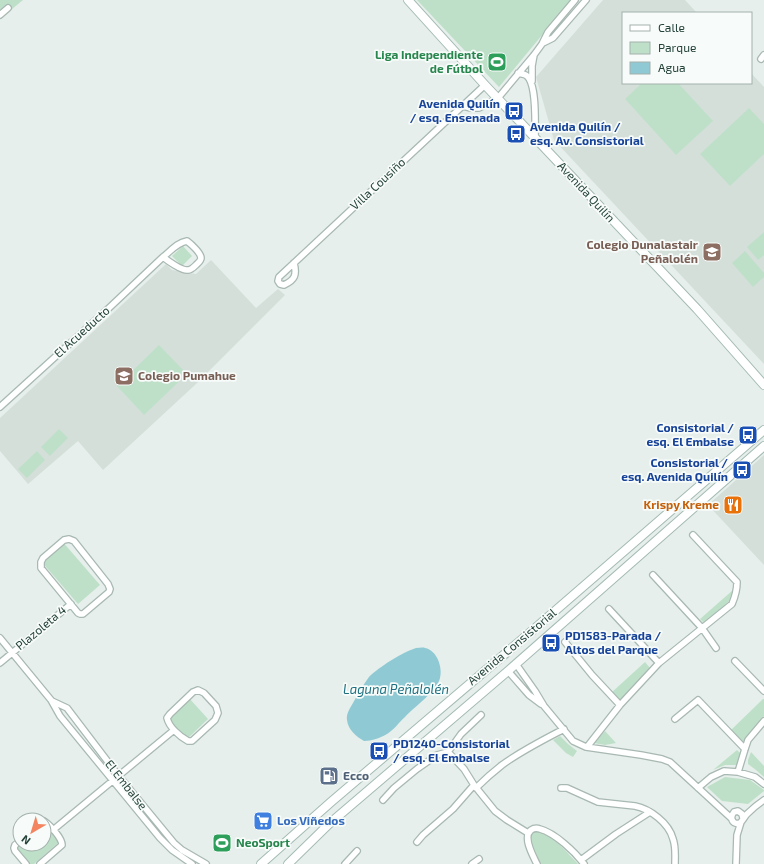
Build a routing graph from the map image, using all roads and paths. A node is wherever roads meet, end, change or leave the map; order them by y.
1 (408, 0) edge
2 (575, 0) edge
3 (586, 0) edge
4 (8, 8) dead end
5 (0, 15) edge
6 (542, 44) junction
7 (534, 55) junction
8 (518, 73) junction
9 (532, 82) junction
10 (485, 85) junction
11 (498, 98) junction
12 (463, 106) junction
13 (535, 138) junction
14 (163, 257) junction
15 (294, 263) dead end
16 (764, 385) edge
17 (0, 407) edge
18 (764, 430) edge
19 (763, 447) edge
20 (671, 511) junction
21 (678, 521) junction
22 (693, 535) dead end
23 (640, 538) junction
24 (649, 548) junction
25 (653, 575) dead end
26 (71, 604) junction
27 (609, 610) dead end
28 (702, 628) junction
29 (0, 638) edge
30 (565, 642) dead end
31 (716, 648) dead end
32 (12, 652) junction
33 (735, 661) dead end
34 (0, 662) edge
35 (659, 662) junction
36 (516, 664) junction
37 (508, 671) junction
38 (764, 691) edge
39 (52, 700) junction
40 (620, 705) junction
41 (544, 706) junction
42 (481, 715) dead end
43 (675, 719) dead end
44 (764, 721) edge
45 (422, 724) junction
46 (174, 730) junction
47 (564, 730) junction
48 (432, 737) junction
49 (587, 747) junction
50 (745, 749) junction
51 (448, 752) junction
52 (738, 772) junction
53 (118, 775) junction
54 (112, 780) junction
55 (764, 784) edge
56 (475, 786) junction
57 (561, 788) dead end
58 (698, 788) junction
59 (383, 800) dead end
60 (764, 800) edge
61 (753, 807) junction
62 (721, 808) junction
63 (650, 812) junction
64 (737, 812) junction
65 (732, 820) junction
66 (742, 820) junction
67 (53, 830) joint
68 (528, 833) junction
69 (737, 835) junction
70 (417, 842) dead end
71 (357, 851) dead end
72 (16, 852) edge
73 (478, 859) dead end
74 (582, 862) edge
75 (26, 864) edge
76 (40, 864) edge
77 (192, 864) edge
78 (206, 864) edge
79 (261, 864) edge
80 (288, 864) edge
81 (345, 864) edge
82 (472, 864) edge
83 (537, 864) edge
84 (675, 864) edge
85 (736, 864) edge

1 - 10 main road, Avenida Quilín
2 - 6 street
3 - 6 street
4 - 5 street
6 - 7 street
7 - 8 street
7 - 9 street
8 - 9 street
8 - 11 street
9 - 13 street
10 - 11 main road, Avenida Quilín
10 - 12 street, Villa Cousiño
11 - 12 street
11 - 13 main road, Avenida Quilín
12 - 15 street, Villa Cousiño
13 - 16 main road, Avenida Quilín
14 - 14 street, El Acueducto
14 - 17 street, El Acueducto
18 - 20 main road, Avenida Consistorial
19 - 21 main road, Avenida Consistorial
20 - 21 main road
20 - 23 main road, Avenida Consistorial
21 - 24 main road, Avenida Consistorial
22 - 28 street
23 - 24 main road
23 - 45 main road, Avenida Consistorial
24 - 36 main road, Avenida Consistorial
25 - 28 street
26 - 26 street
26 - 32 street, Plazoleta 4
27 - 35 street
28 - 31 street
28 - 35 street
29 - 32 street, El Embalse
30 - 40 street
32 - 34 street, Plazoleta 4
32 - 39 street, El Embalse
33 - 38 street
35 - 40 street
36 - 37 main road, Avenida Consistorial
36 - 41 street
37 - 41 street
37 - 48 main road, Avenida Consistorial
39 - 53 street, El Embalse
39 - 54 street, El Embalse
40 - 49 street
41 - 47 street
42 - 51 street
43 - 50 street
44 - 50 street
45 - 48 main road
45 - 79 main road, Avenida Consistorial
46 - 46 street
46 - 53 street
47 - 49 street
47 - 56 street
48 - 80 main road, Avenida Consistorial
49 - 58 street
50 - 52 street
51 - 56 street
51 - 59 street
52 - 55 street
52 - 58 street
53 - 54 street
53 - 78 street, El Embalse
54 - 67 street
54 - 77 street, El Embalse
56 - 68 street
56 - 70 street
57 - 63 street
58 - 62 street
60 - 61 street
61 - 64 street
61 - 66 street
62 - 64 street
62 - 65 street
63 - 74 street
63 - 84 street
64 - 65 street
64 - 66 street
65 - 66 street
65 - 69 street
66 - 69 street
67 - 76 street
68 - 74 street
68 - 83 street
69 - 85 street
71 - 81 street
72 - 75 street
73 - 82 street

